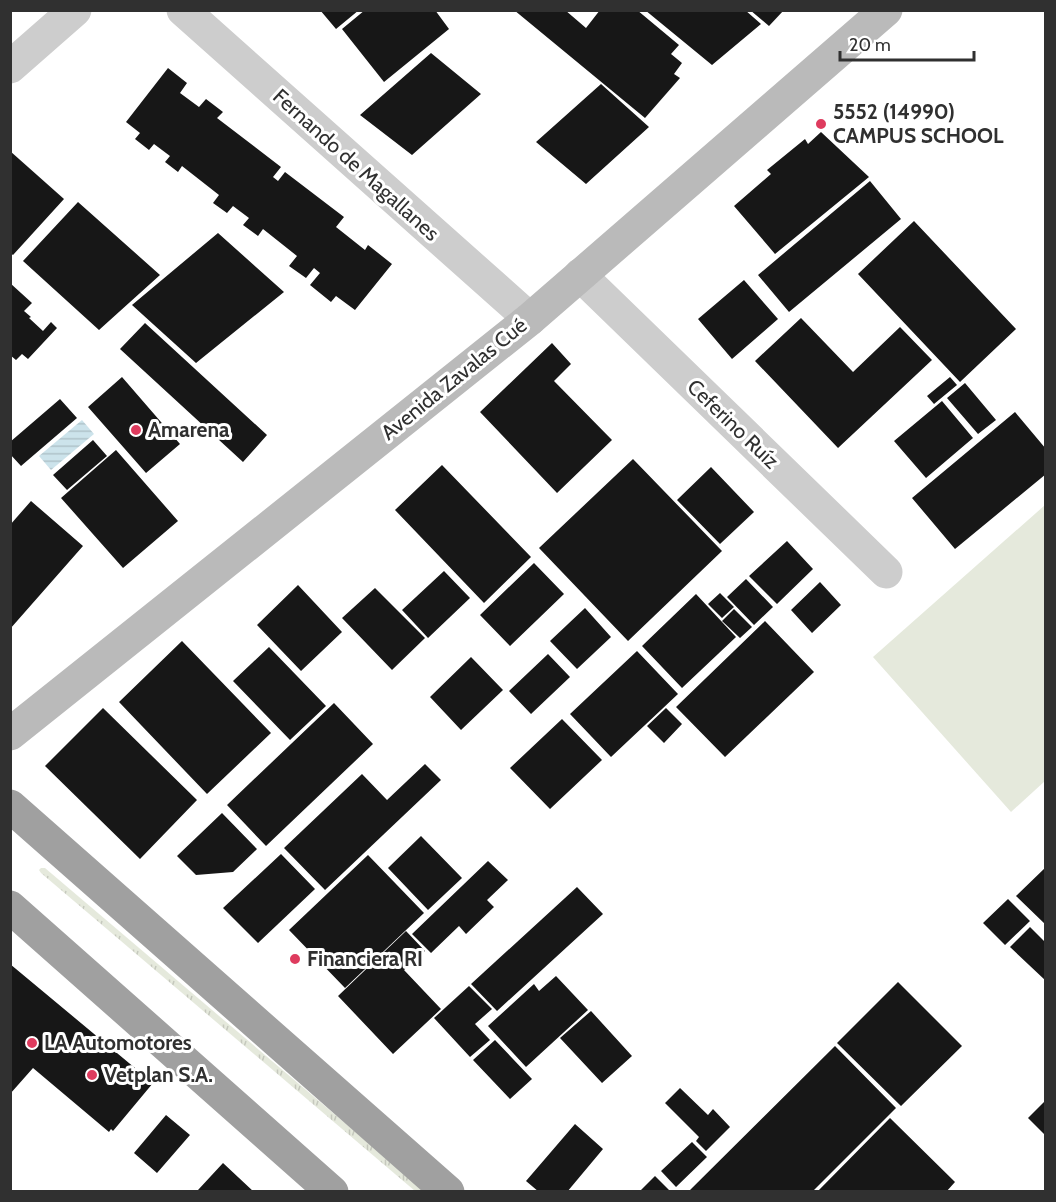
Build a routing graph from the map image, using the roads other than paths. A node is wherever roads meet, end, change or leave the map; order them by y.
1 (75, 10) edge
2 (183, 10) edge
3 (886, 10) edge
4 (10, 67) edge
5 (580, 275) junction
6 (530, 319) junction
7 (886, 572) dead end
8 (10, 734) edge
9 (10, 806) edge
10 (10, 907) edge
11 (332, 1191) edge
12 (448, 1191) edge

1 - 4 street
2 - 6 street, Fernando de Magallanes
3 - 5 main road, Avenida Zavalas Cué
5 - 6 main road, Avenida Zavalas Cué
5 - 7 street, Ceferino Ruíz
6 - 8 main road, Avenida Zavalas Cué
9 - 12 highway
10 - 11 highway

